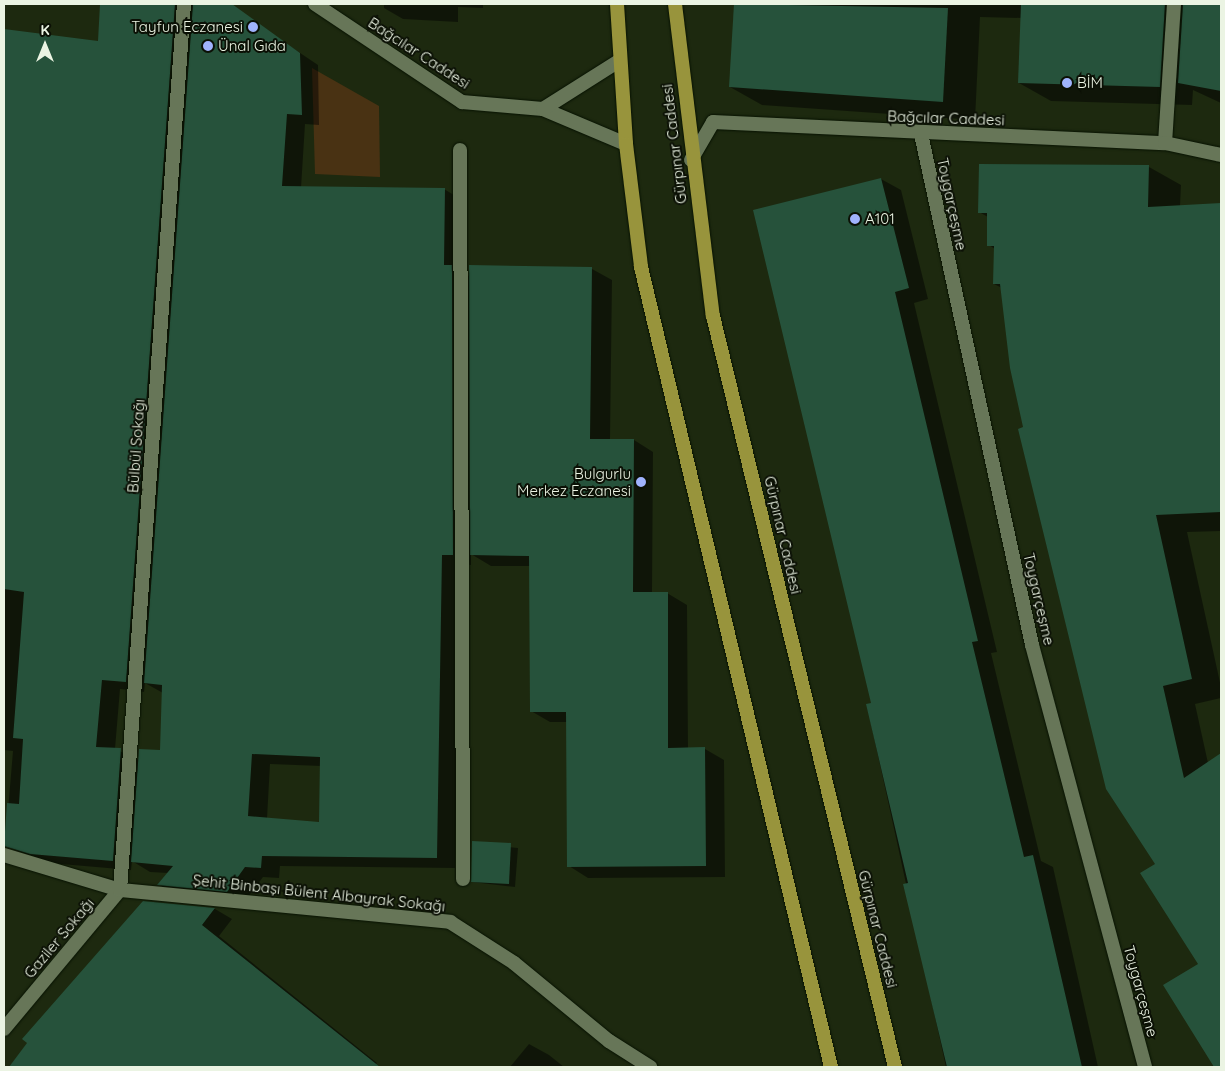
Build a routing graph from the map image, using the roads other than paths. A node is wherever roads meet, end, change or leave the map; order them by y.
1 (184, 4) edge
2 (315, 4) edge
3 (617, 4) edge
4 (675, 4) edge
5 (1174, 4) edge
6 (619, 61) junction
7 (544, 109) junction
8 (921, 134) junction
9 (1164, 143) junction
10 (626, 144) junction
11 (460, 150) dead end
12 (1221, 155) edge
13 (691, 160) junction
14 (4, 856) edge
15 (463, 879) dead end
16 (120, 890) junction
17 (4, 1029) edge
18 (650, 1067) edge
19 (831, 1067) edge
20 (895, 1067) edge
21 (1145, 1067) edge

1 - 16 street, Bülbül Sokağı
2 - 7 street, Bağcılar Caddesi
3 - 6 main road
4 - 13 main road, Gürpınar Caddesi
5 - 9 street
6 - 7 street
6 - 10 main road
7 - 10 street, Bağcılar Caddesi
8 - 9 street, Bağcılar Caddesi
8 - 13 street, Bağcılar Caddesi
8 - 21 street, Toygarçeşme
9 - 12 street, Bağcılar Caddesi
10 - 19 main road
11 - 15 street
13 - 20 main road, Gürpınar Caddesi
14 - 16 street, Şehit Binbaşı Bülent Albayrak Sokağı
16 - 17 street, Gaziler Sokağı
16 - 18 street, Şehit Binbaşı Bülent Albayrak Sokağı

